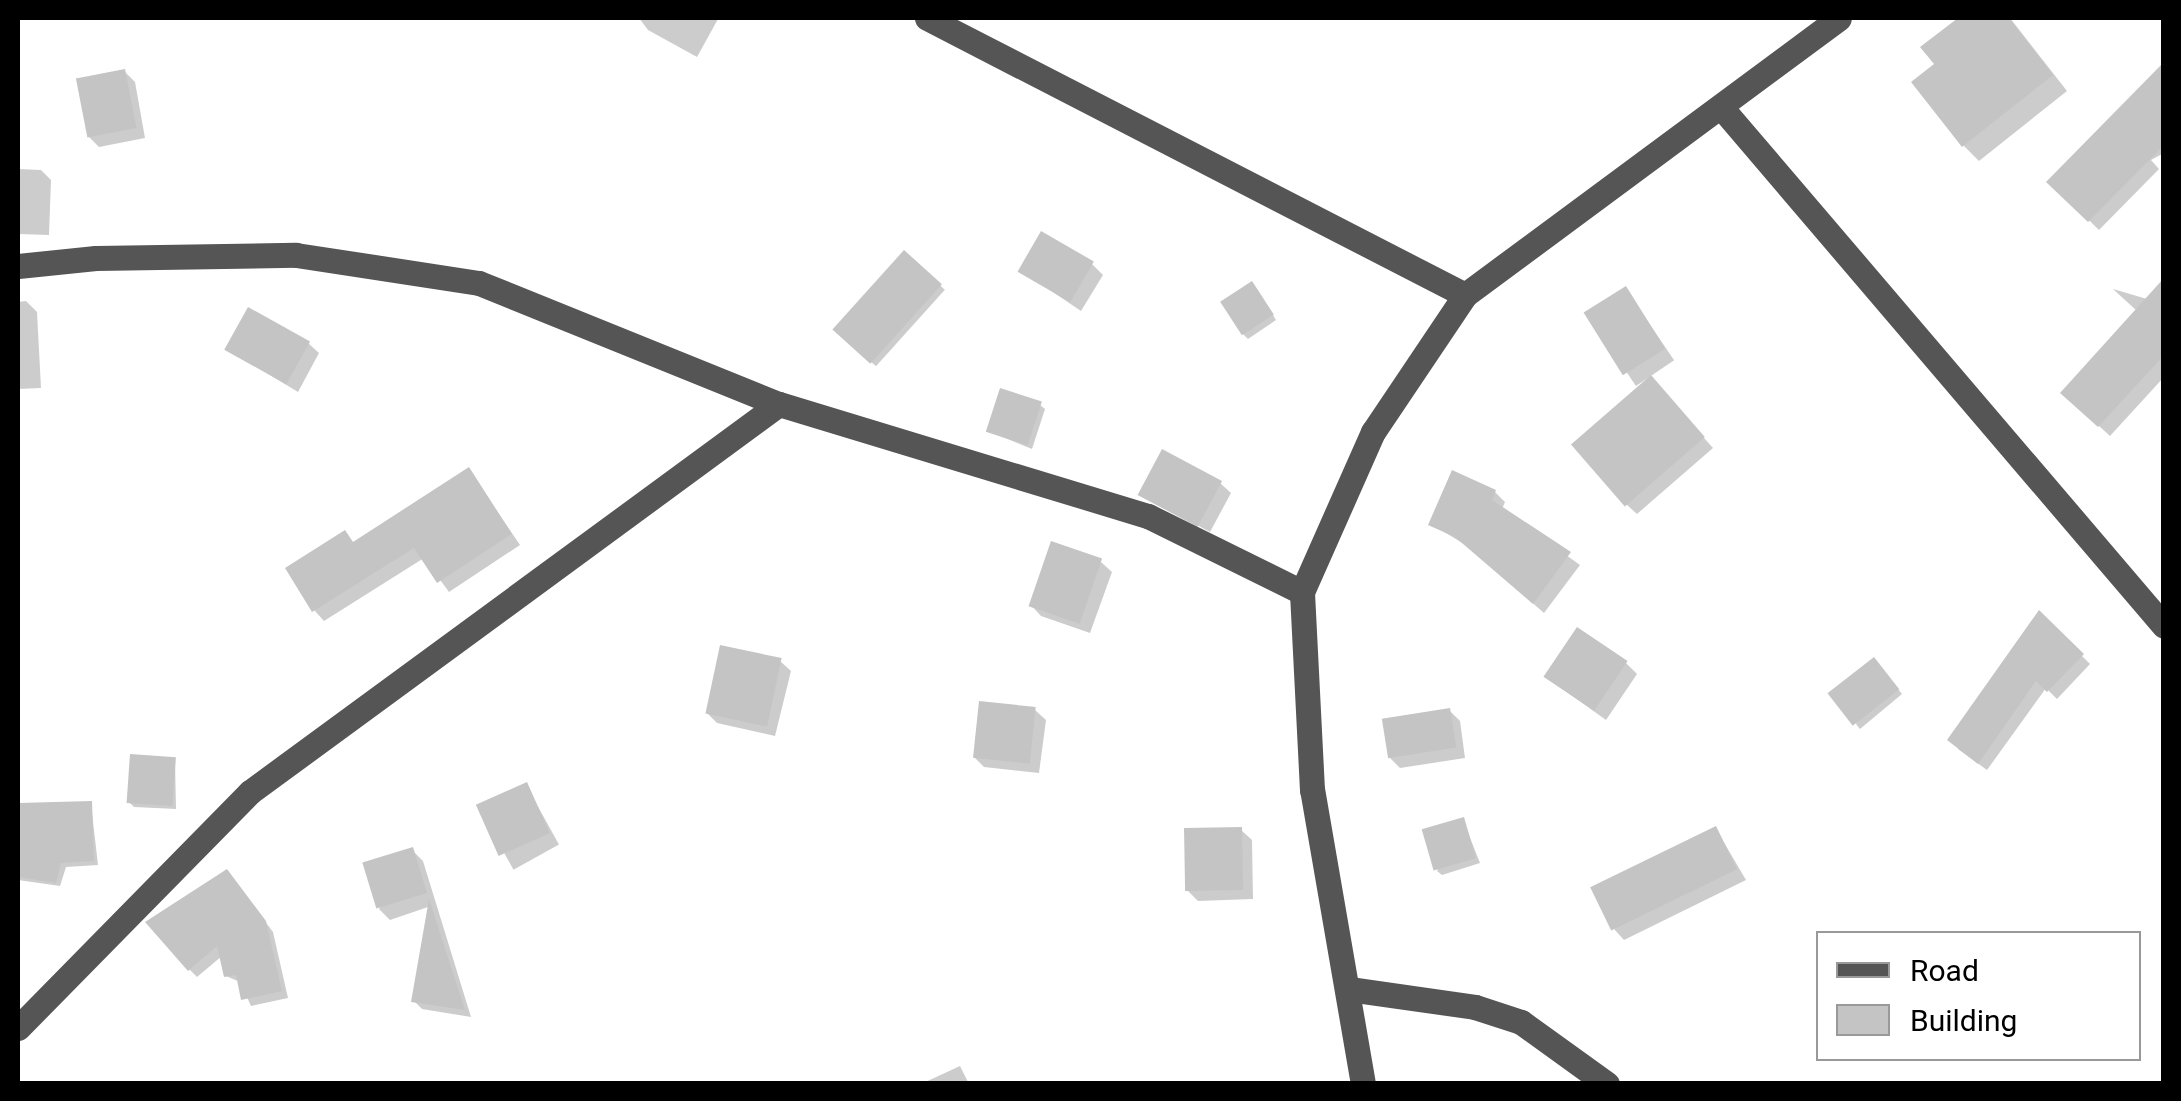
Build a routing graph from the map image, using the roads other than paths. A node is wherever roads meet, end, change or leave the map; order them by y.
1 (927, 18) edge
2 (1839, 18) edge
3 (1721, 107) junction
4 (18, 266) edge
5 (1465, 295) junction
6 (779, 404) junction
7 (1302, 592) junction
8 (2164, 626) edge
9 (1349, 989) junction
10 (18, 1028) edge
11 (1363, 1084) edge
12 (1608, 1084) edge

1 - 5 street
2 - 3 street
3 - 5 street
3 - 8 street
4 - 6 street
5 - 7 street
6 - 7 street
6 - 10 street
7 - 9 street
9 - 11 street
9 - 12 street

